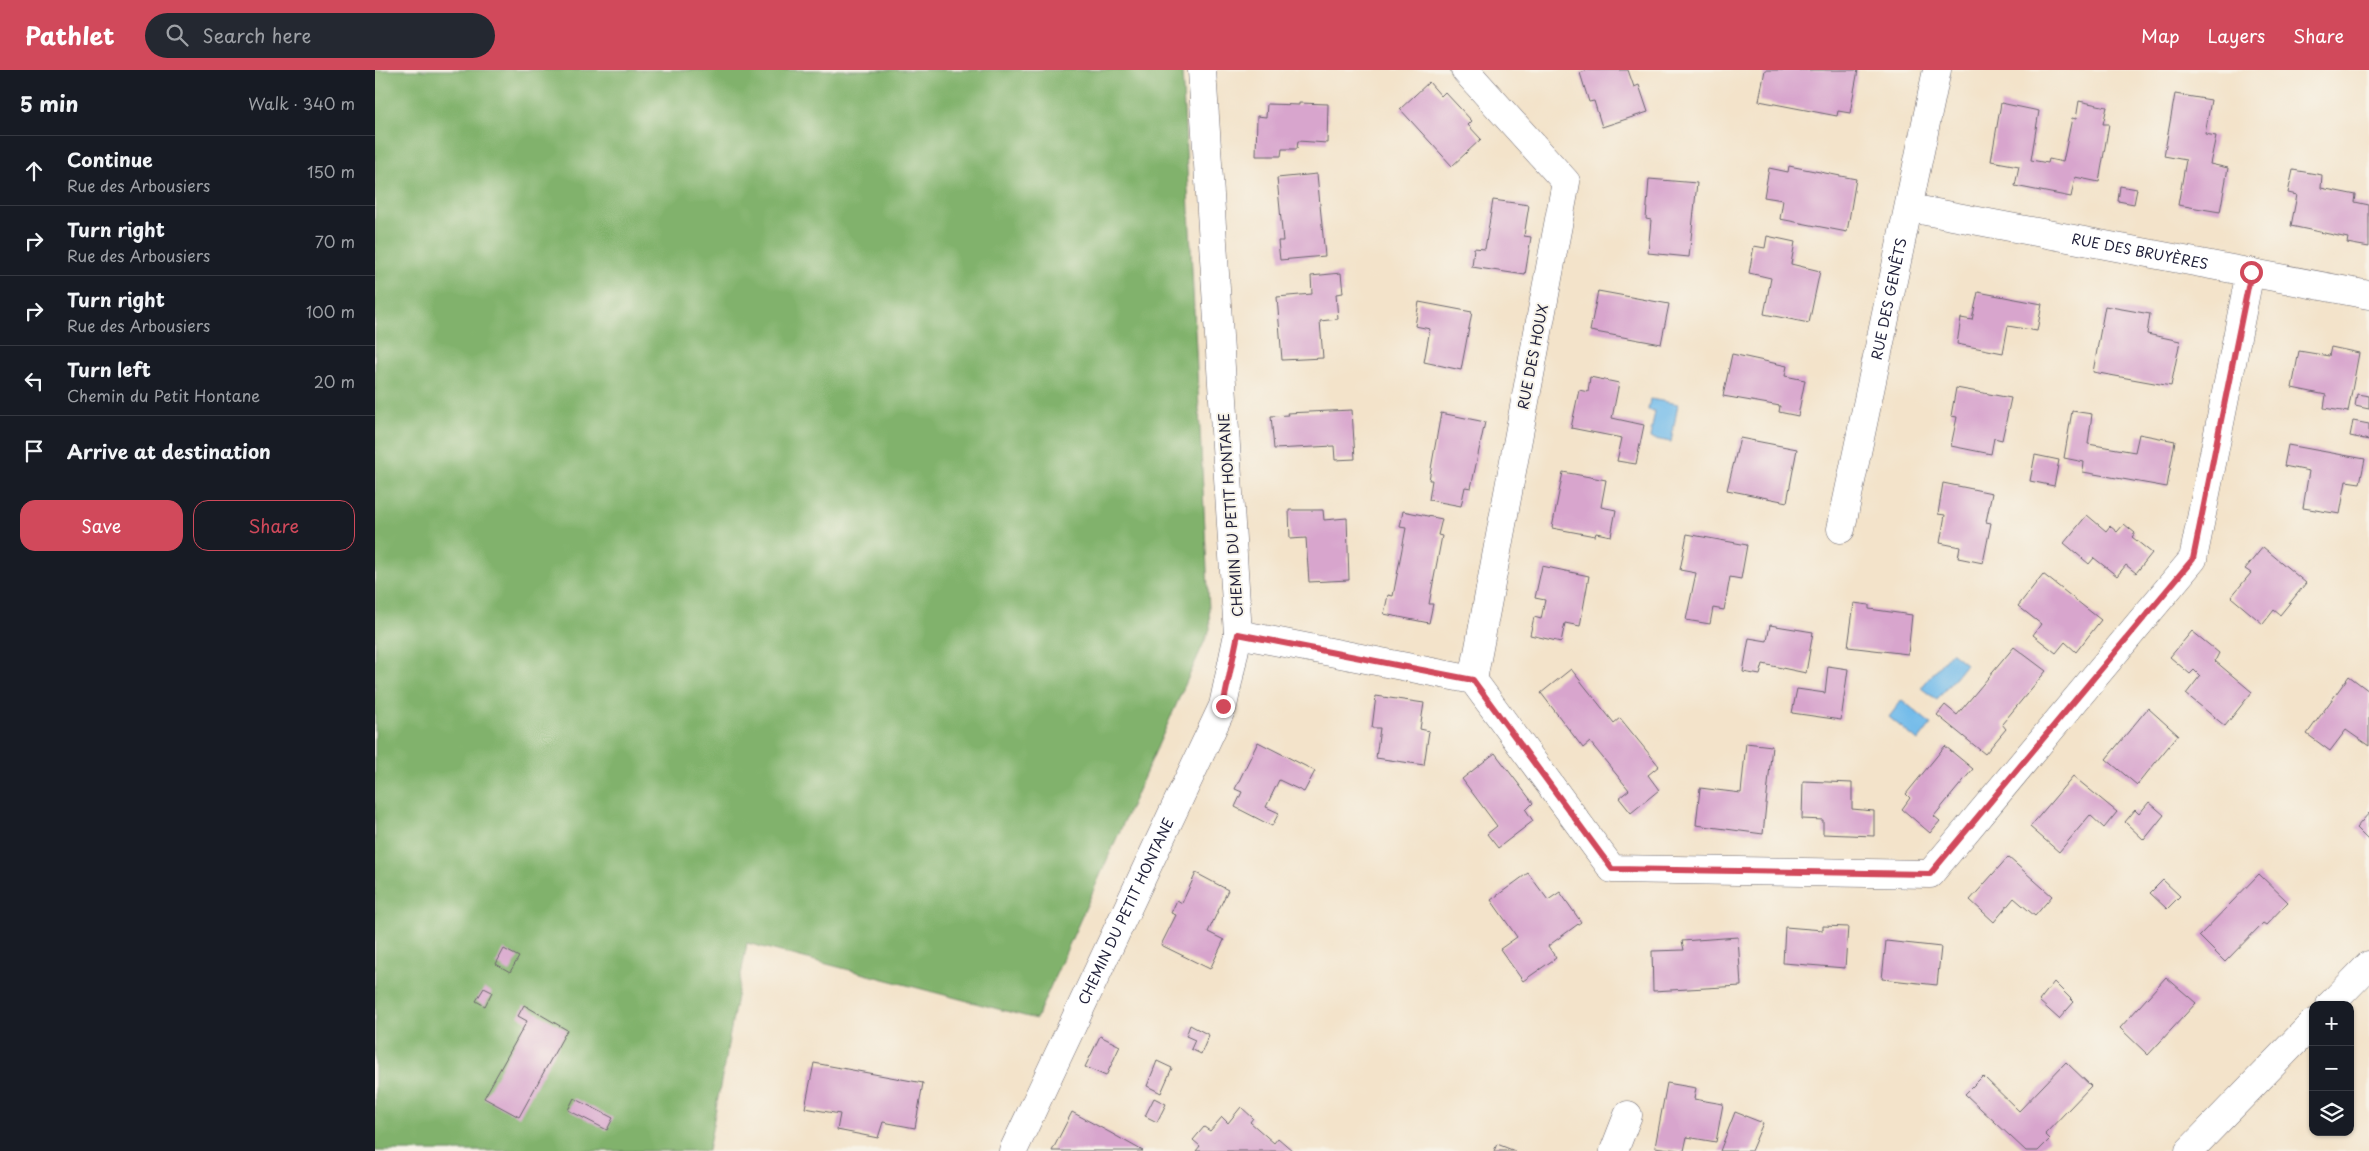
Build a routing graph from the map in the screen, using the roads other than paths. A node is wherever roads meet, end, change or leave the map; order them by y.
1 (1202, 70) edge
2 (1465, 70) edge
3 (1937, 70) edge
4 (1910, 208) junction
5 (2251, 272) junction
6 (2369, 295) edge
7 (1841, 529) dead end
8 (1238, 634) junction
9 (1473, 680) junction
10 (2369, 965) edge
11 (2334, 1001) edge
12 (2309, 1027) edge
13 (1628, 1115) dead end
14 (1013, 1151) edge
15 (1614, 1151) edge
16 (2189, 1151) edge

1 - 8 street, CHEMIN DU PETIT HONTANE
2 - 9 street, RUE DES HOUX
3 - 4 street, RUE DES GENÊTS
4 - 5 street, RUE DES BRUYÈRES
4 - 7 street, RUE DES GENÊTS
5 - 6 street, RUE DES BRUYÈRES
5 - 9 street
8 - 9 street
8 - 14 street, CHEMIN DU PETIT HONTANE
10 - 11 street
12 - 16 street
13 - 15 street

